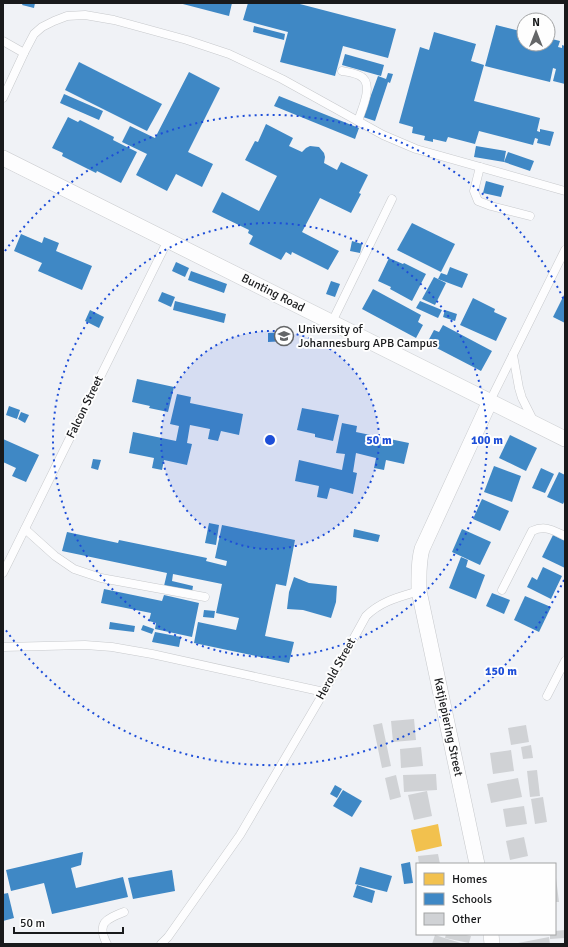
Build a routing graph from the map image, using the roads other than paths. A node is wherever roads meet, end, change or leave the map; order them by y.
1 (3, 41) edge
2 (24, 53) junction
3 (342, 71) dead end
4 (3, 98) edge
5 (358, 121) junction
6 (3, 158) edge
7 (480, 167) junction
8 (565, 191) edge
9 (392, 199) dead end
10 (530, 216) dead end
11 (168, 240) junction
12 (565, 250) edge
13 (332, 322) junction
14 (513, 355) junction
15 (490, 401) junction
16 (535, 423) junction
17 (565, 439) edge
18 (25, 530) junction
19 (565, 536) edge
20 (3, 573) edge
21 (502, 590) dead end
22 (419, 591) junction
23 (205, 597) dead end
24 (3, 647) edge
25 (565, 661) edge
26 (324, 692) junction
27 (547, 696) dead end
28 (477, 863) edge
29 (124, 912) dead end
30 (107, 944) edge
31 (161, 944) edge

1 - 2 lane
2 - 4 lane
2 - 5 lane
3 - 5 lane
5 - 7 lane
6 - 11 street, Bunting Road
7 - 8 lane
7 - 10 lane
9 - 13 lane
11 - 13 street, Bunting Road
11 - 18 lane, Falcon Street
12 - 14 lane
13 - 15 street, Bunting Road
14 - 15 lane
14 - 16 lane
15 - 16 street, Bunting Road
15 - 22 street
16 - 17 street, Bunting Road
18 - 20 lane, Falcon Street
18 - 23 lane
19 - 21 lane
22 - 26 lane, Herold Street
22 - 28 street, Katjiepiering Street
24 - 26 lane
25 - 27 lane
26 - 31 lane, Herold Street
29 - 30 lane

